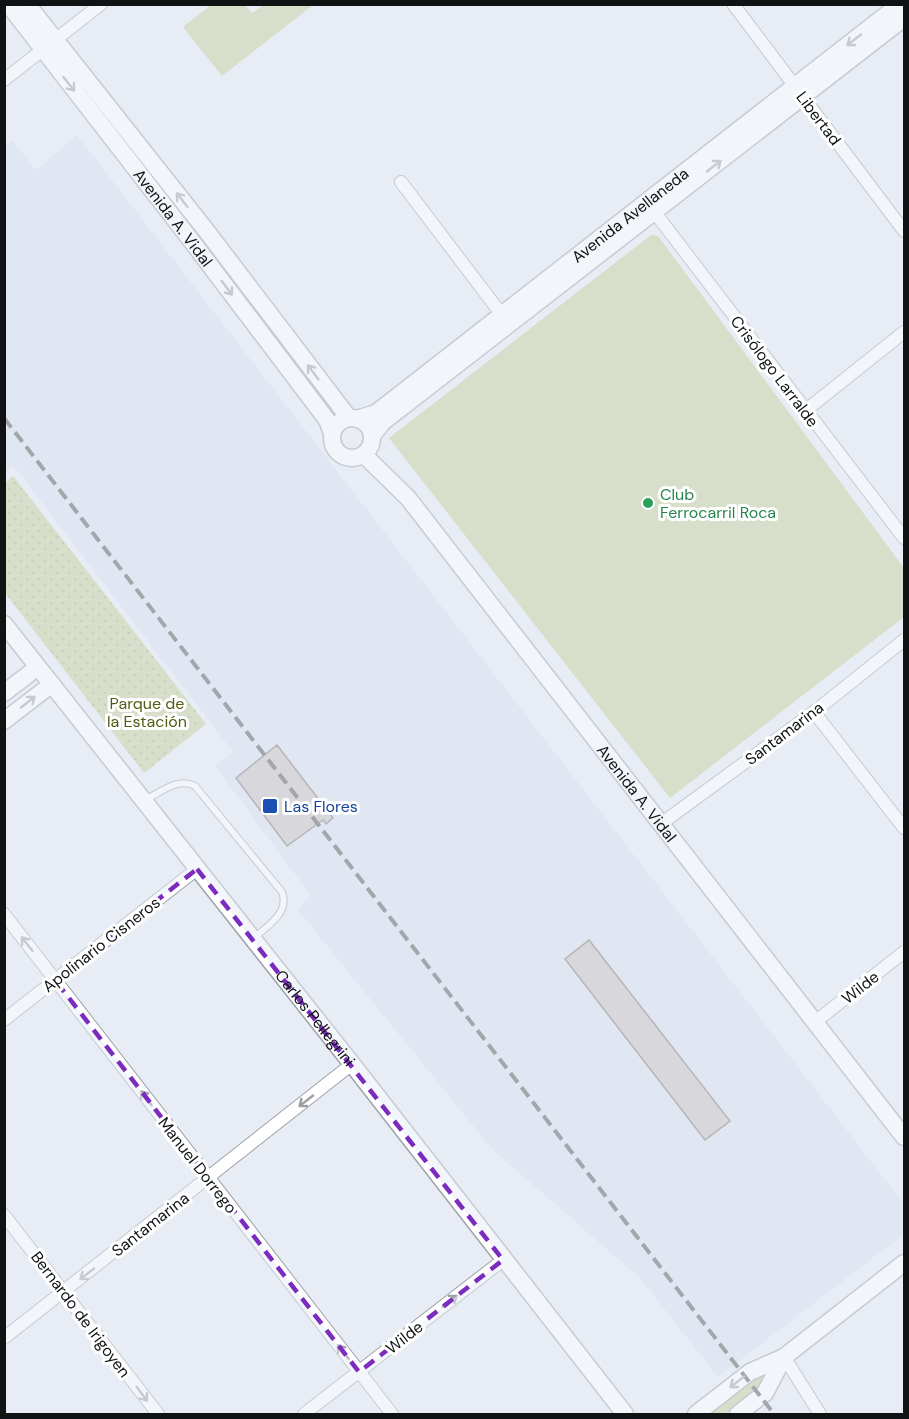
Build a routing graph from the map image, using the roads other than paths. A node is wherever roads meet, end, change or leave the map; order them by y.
1 (8, 4) edge
2 (27, 4) edge
3 (101, 4) edge
4 (733, 4) edge
5 (900, 4) edge
6 (904, 18) edge
7 (49, 46) junction
8 (4, 81) edge
9 (799, 92) junction
10 (401, 182) dead end
11 (650, 207) junction
12 (205, 229) junction
13 (904, 231) edge
14 (190, 239) junction
15 (506, 319) junction
16 (904, 332) edge
17 (805, 411) junction
18 (353, 418) junction
19 (332, 433) junction
20 (372, 436) junction
21 (364, 454) junction
22 (904, 538) edge
23 (4, 624) edge
24 (904, 640) edge
25 (38, 667) junction
26 (52, 684) junction
27 (4, 693) edge
28 (814, 711) junction
29 (4, 721) edge
30 (143, 801) junction
31 (662, 823) junction
32 (904, 828) edge
33 (197, 869) junction
34 (4, 914) edge
35 (253, 938) junction
36 (904, 952) edge
37 (56, 980) junction
38 (4, 1020) edge
39 (815, 1022) junction
40 (352, 1064) junction
41 (904, 1137) edge
42 (208, 1178) junction
43 (4, 1215) edge
44 (503, 1260) junction
45 (904, 1263) edge
46 (64, 1291) junction
47 (4, 1338) edge
48 (784, 1358) junction
49 (359, 1372) junction
50 (158, 1414) edge
51 (304, 1414) edge
52 (392, 1414) edge
53 (624, 1414) edge
54 (696, 1414) edge
55 (738, 1414) edge
56 (820, 1414) edge

1 - 7 street, Avenida A. Vidal
2 - 7 street, Avenida A. Vidal
3 - 7 street
4 - 9 street, Libertad
5 -> 9 street, Avenida Avellaneda
6 - 9 street, Avenida Avellaneda
7 - 8 street
12 -> 7 street, Avenida A. Vidal
7 -> 14 street, Avenida A. Vidal
9 - 11 street, Avenida Avellaneda
9 - 13 street, Libertad
10 - 15 street
11 - 15 street, Avenida Avellaneda
11 - 17 street, Crisólogo Larralde
12 - 14 street
18 -> 12 street, Avenida A. Vidal
14 -> 19 street, Avenida A. Vidal
15 - 18 street, Avenida Avellaneda
15 - 20 street, Avenida Avellaneda
16 - 17 street
17 - 22 street, Crisólogo Larralde
18 - 19 street
18 - 20 street
19 - 21 street
20 - 21 street
21 - 31 street, Avenida A. Vidal
23 - 25 street, Carlos Pellegrini
24 - 28 street, Santamarina
25 - 26 street, Carlos Pellegrini
25 - 27 street
29 -> 26 street
26 - 30 street, Carlos Pellegrini
28 - 31 street, Santamarina
28 - 32 street
30 - 33 street, Carlos Pellegrini
30 - 35 lane
31 - 39 street, Avenida A. Vidal
33 - 35 street, Carlos Pellegrini
33 - 37 street, Apolinario Cisneros
37 -> 34 street, Manuel Dorrego
35 - 40 street, Carlos Pellegrini
36 - 39 street, Wilde
37 - 38 street, Apolinario Cisneros
42 -> 37 street, Manuel Dorrego
39 - 41 street, Avenida A. Vidal
40 -> 42 street, Santamarina
40 - 44 street, Carlos Pellegrini
42 -> 46 street, Santamarina
49 -> 42 street, Manuel Dorrego
43 - 46 street, Bernardo de Irigoyen
49 -> 44 street, Wilde
44 - 53 street, Carlos Pellegrini
45 - 48 street
46 - 47 street, Santamarina
46 -> 50 street, Bernardo de Irigoyen
48 -> 54 street
48 - 55 street
48 - 56 street
49 - 51 street, Wilde
49 - 52 street, Manuel Dorrego

